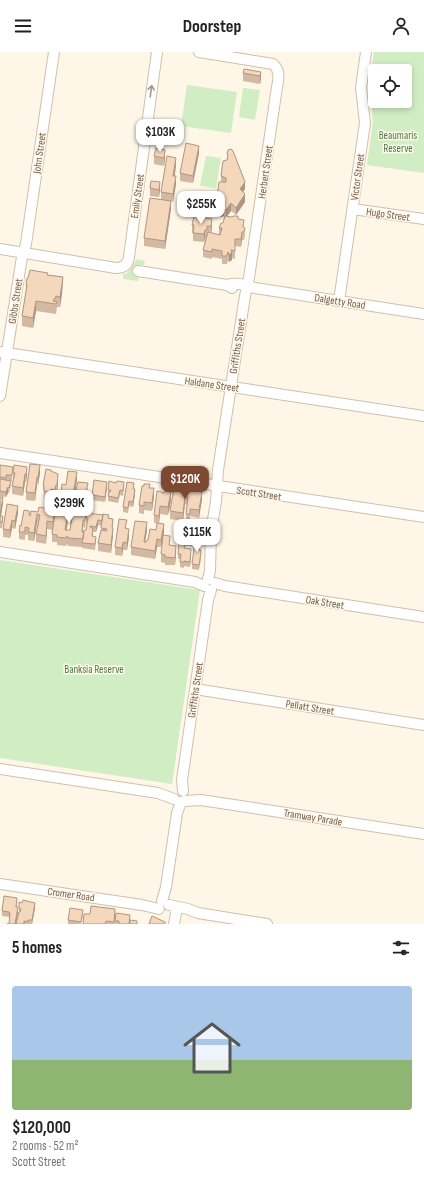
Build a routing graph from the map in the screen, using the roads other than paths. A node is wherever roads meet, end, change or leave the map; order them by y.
1 (54, 52) edge
2 (156, 52) edge
3 (198, 52) edge
4 (268, 52) edge
5 (366, 52) edge
6 (266, 62) junction
7 (353, 209) junction
8 (424, 219) edge
9 (0, 249) edge
10 (23, 253) junction
11 (138, 271) dead end
12 (249, 288) junction
13 (339, 301) junction
14 (424, 314) edge
15 (3, 353) edge
16 (231, 386) junction
17 (0, 396) edge
18 (424, 416) edge
19 (0, 453) edge
20 (217, 486) junction
21 (424, 517) edge
22 (0, 552) edge
23 (210, 584) junction
24 (424, 617) edge
25 (195, 689) junction
26 (424, 724) edge
27 (0, 769) edge
28 (180, 796) junction
29 (424, 834) edge
30 (0, 884) edge
31 (169, 907) junction
32 (174, 924) edge
33 (177, 924) edge
34 (267, 924) edge

1 - 10 street, John Street
10 -> 2 street, Emily Street
3 - 6 street
4 - 6 street
5 - 7 street, Victor Street
6 - 12 street, Herbert Street
7 - 8 street, Hugo Street
7 - 13 street, Victor Street
9 - 10 street
10 - 15 street, Gibbs Street
11 - 12 street, Dalgetty Road
12 - 13 street, Dalgetty Road
12 - 16 street, Griffiths Street
13 - 14 street, Dalgetty Road
15 - 16 street, Haldane Street
15 - 17 street, Gibbs Street
16 - 18 street, Haldane Street
16 - 20 street, Griffiths Street
19 - 20 street, Scott Street
20 - 21 street, Scott Street
20 - 23 street, Griffiths Street
22 - 23 street, Oak Street
23 - 24 street, Oak Street
23 - 25 street, Griffiths Street
25 - 26 street, Pellatt Street
25 - 28 street, Griffiths Street
27 - 28 street, Tramway Parade
28 - 29 street, Tramway Parade
28 - 31 street, Griffiths Street
30 - 31 street, Cromer Road
31 - 32 street
31 - 33 street
31 - 34 street, Cromer Road

